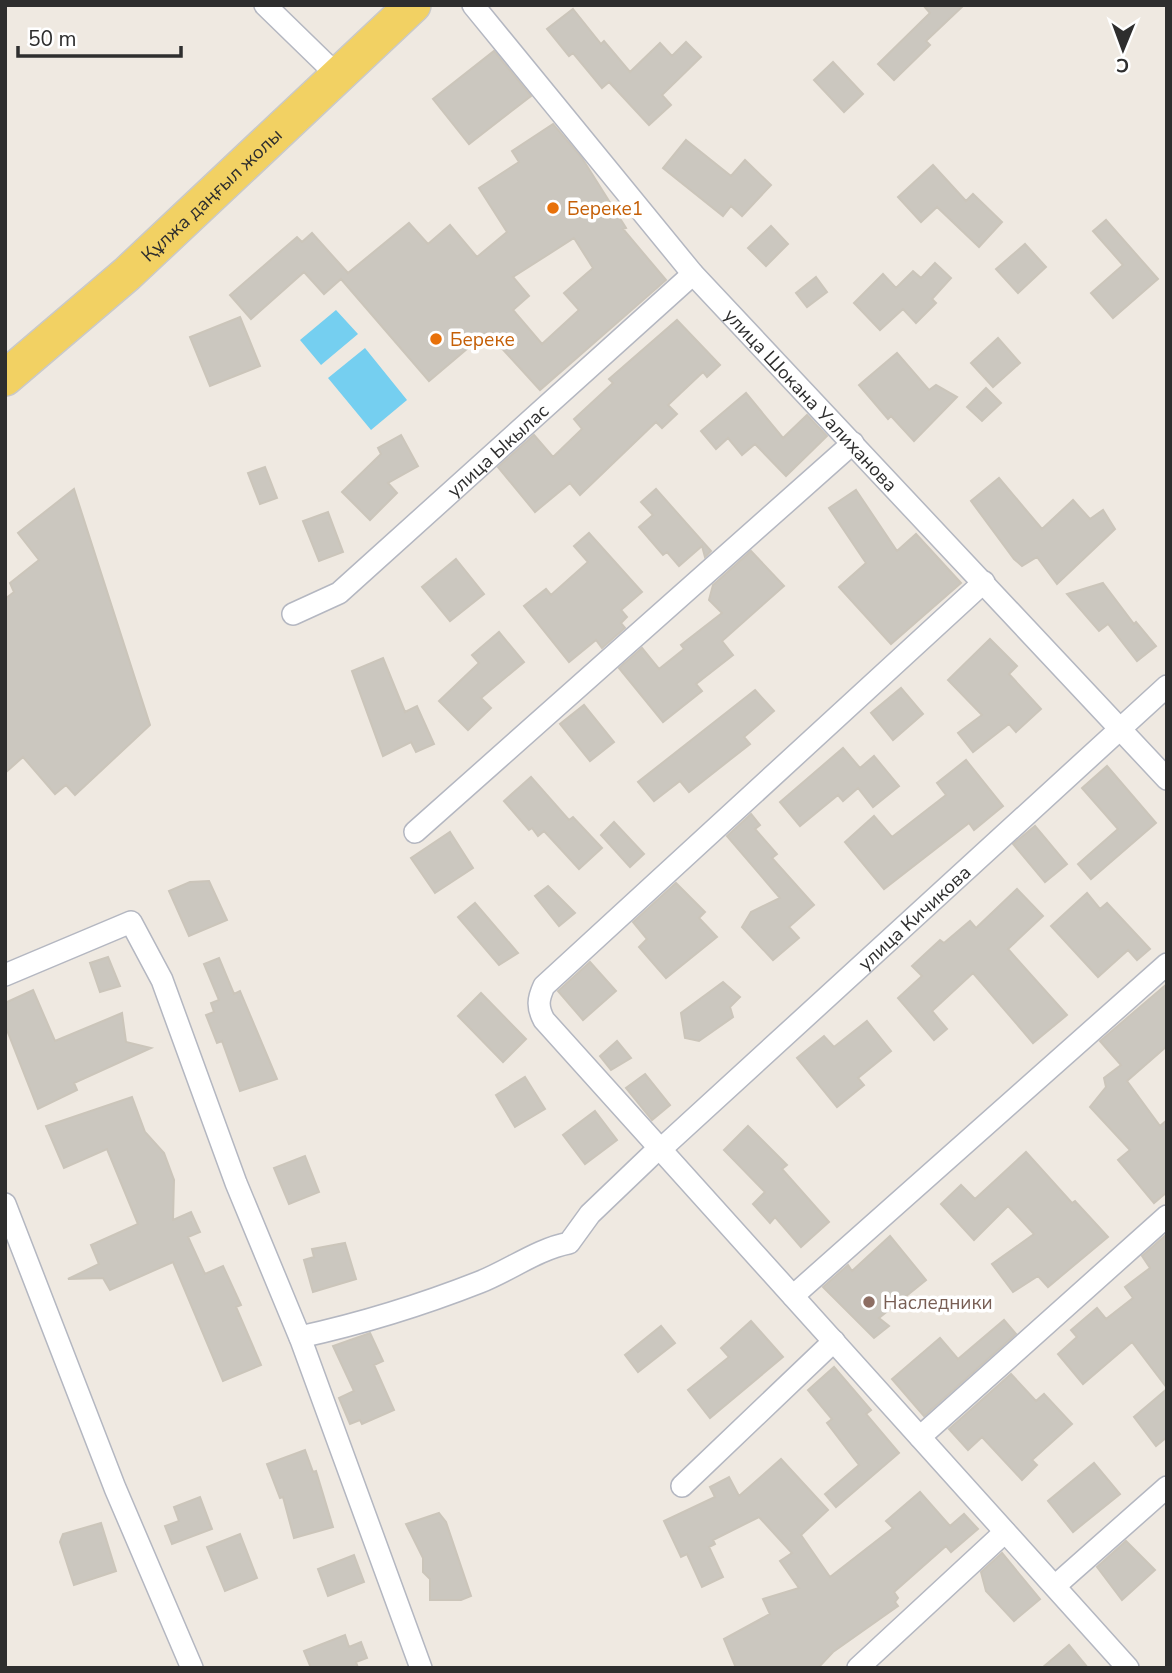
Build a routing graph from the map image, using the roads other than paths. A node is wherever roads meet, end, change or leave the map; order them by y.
1 (265, 5) edge
2 (413, 5) edge
3 (472, 5) edge
4 (337, 75) junction
5 (693, 274) junction
6 (5, 377) edge
7 (853, 443) junction
8 (984, 582) junction
9 (293, 614) dead end
10 (1167, 686) edge
11 (1121, 727) junction
12 (1167, 779) edge
13 (415, 832) dead end
14 (1167, 964) edge
15 (5, 975) edge
16 (660, 1148) junction
17 (5, 1204) edge
18 (1167, 1216) edge
19 (793, 1296) junction
20 (299, 1337) junction
21 (834, 1341) junction
22 (920, 1437) junction
23 (682, 1486) dead end
24 (1167, 1487) edge
25 (1005, 1532) junction
26 (1055, 1586) junction
27 (192, 1668) edge
28 (421, 1668) edge
29 (858, 1668) edge
30 (1128, 1668) edge

1 - 4 street
2 - 4 main road, Құлжа даңғыл жолы
3 - 5 street, улица Шокана Уалиханова
4 - 6 main road, Құлжа даңғыл жолы
5 - 7 street, улица Шокана Уалиханова
5 - 9 street, улица Ыкылас
7 - 8 street, улица Шокана Уалиханова
7 - 13 street
8 - 11 street, улица Шокана Уалиханова
8 - 16 street
10 - 11 street, улица Кичикова
11 - 12 street, улица Шокана Уалиханова
11 - 16 street, улица Кичикова
14 - 19 street
15 - 20 street
16 - 19 street
16 - 20 street, улица Кичикова
17 - 27 street
18 - 22 street
19 - 21 street
20 - 28 street
21 - 22 street
21 - 23 street
22 - 25 street
24 - 26 street
25 - 26 street
25 - 29 street
26 - 30 street

